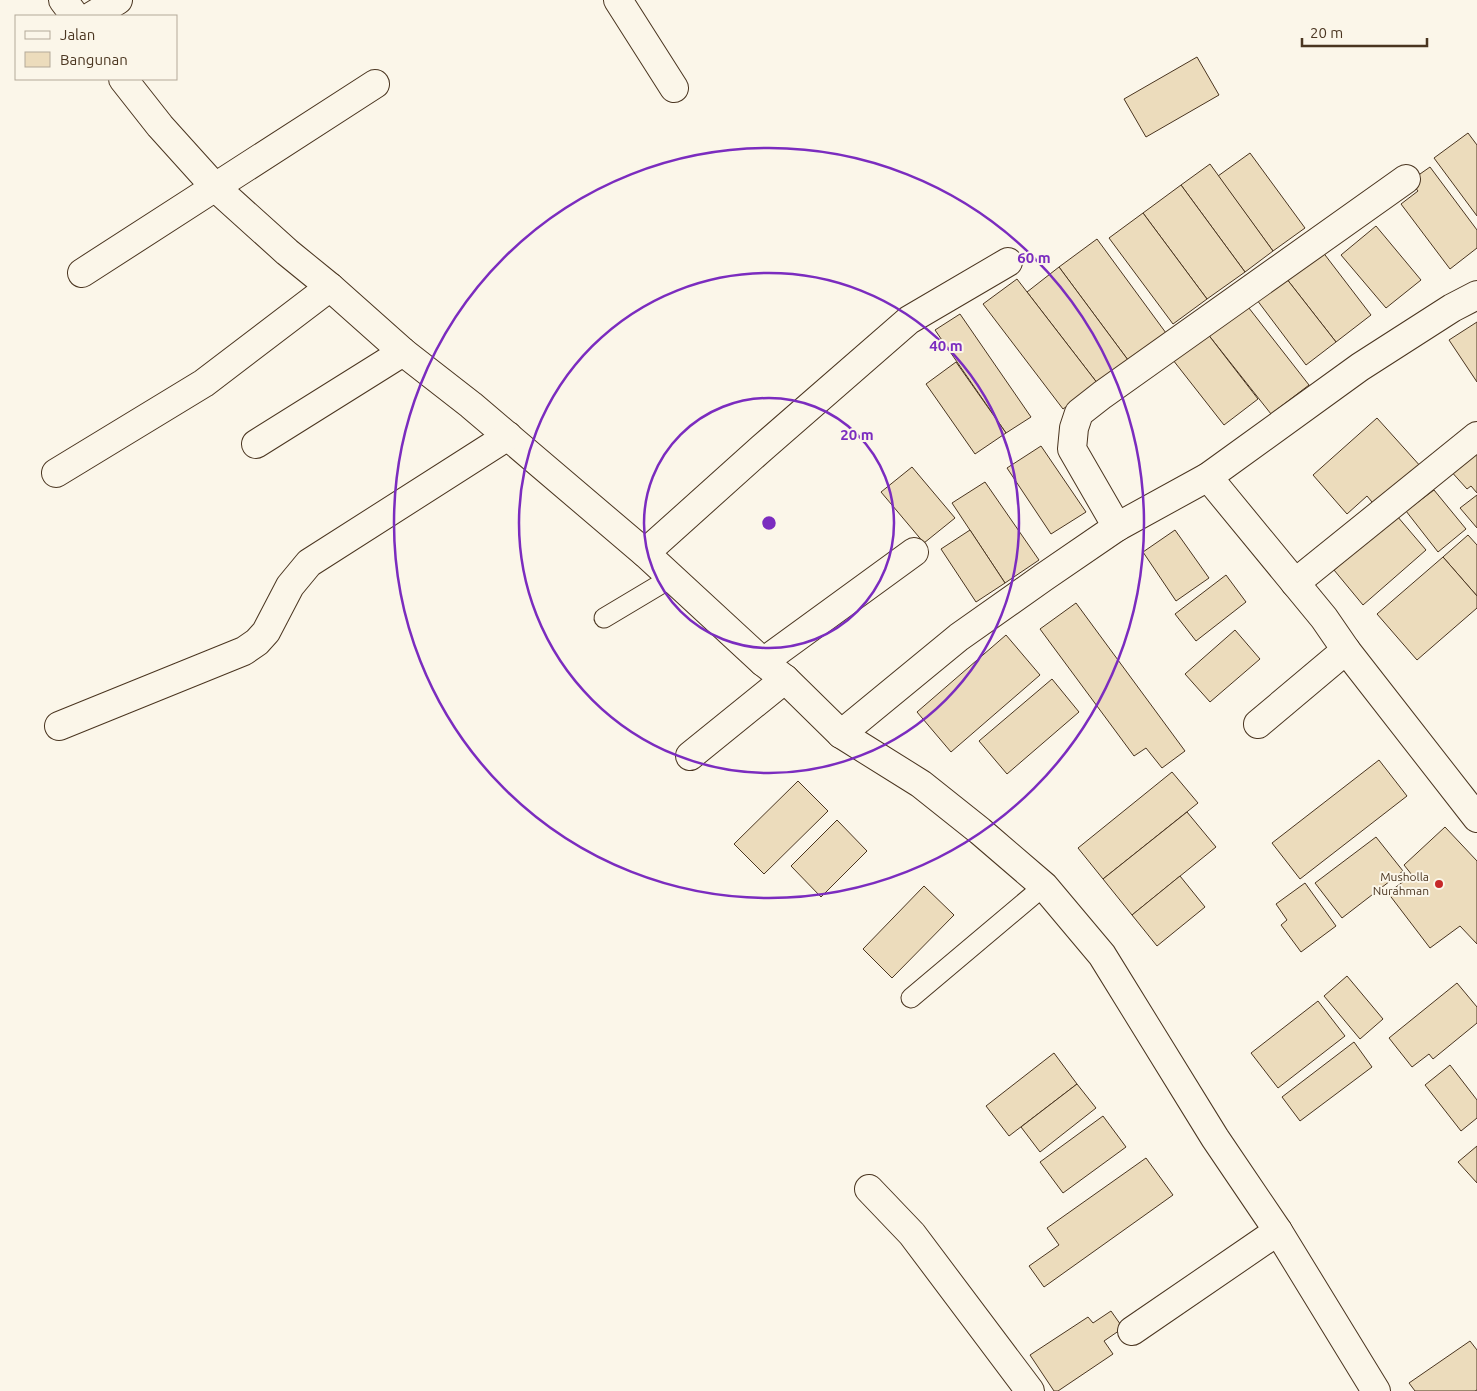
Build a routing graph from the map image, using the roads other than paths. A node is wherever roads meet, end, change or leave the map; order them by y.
1 (62, 0) edge
2 (118, 0) edge
3 (618, 0) edge
4 (74, 15) edge
5 (94, 15) edge
6 (123, 80) edge
7 (375, 84) dead end
8 (674, 88) dead end
9 (1406, 179) dead end
10 (215, 187) junction
11 (1008, 262) dead end
12 (82, 273) dead end
13 (330, 288) junction
14 (1477, 295) edge
15 (403, 352) junction
16 (508, 436) junction
17 (1477, 436) edge
18 (256, 444) dead end
19 (56, 473) dead end
20 (1208, 478) junction
21 (1117, 527) junction
22 (914, 552) dead end
23 (645, 553) junction
24 (671, 578) junction
25 (1295, 583) junction
26 (604, 618) dead end
27 (1346, 650) junction
28 (763, 662) junction
29 (785, 679) junction
30 (1258, 724) dead end
31 (59, 726) dead end
32 (841, 734) junction
33 (690, 756) dead end
34 (1477, 818) edge
35 (1044, 886) junction
36 (911, 998) dead end
37 (869, 1189) dead end
38 (1278, 1231) junction
39 (1132, 1331) dead end
40 (1030, 1391) edge
41 (1376, 1391) edge

1 - 4 street
2 - 5 street
3 - 8 street
6 - 10 street
7 - 10 street
9 - 21 street
10 - 12 street
10 - 13 street
11 - 23 street
13 - 15 street
13 - 19 street
14 - 20 street
15 - 16 street
15 - 18 street
16 - 23 street
16 - 31 street
17 - 25 street
20 - 21 street
20 - 25 street
21 - 32 street
22 - 28 street
23 - 24 street
24 - 26 lane
24 - 28 street
25 - 27 street
27 - 30 street
27 - 34 street
28 - 29 street
29 - 32 street
29 - 33 street
32 - 35 street
35 - 36 lane
35 - 38 street
37 - 40 street
38 - 39 street
38 - 41 street

